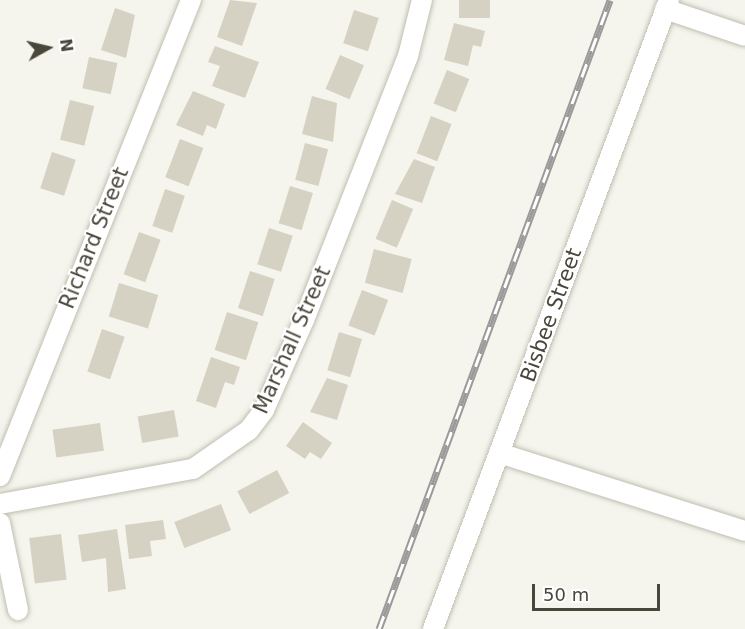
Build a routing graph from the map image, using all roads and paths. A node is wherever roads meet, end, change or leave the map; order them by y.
1 (191, 0) edge
2 (422, 0) edge
3 (667, 4) edge
4 (745, 36) edge
5 (499, 453) junction
6 (0, 477) edge
7 (0, 504) edge
8 (0, 523) edge
9 (745, 531) edge
10 (18, 610) dead end
11 (433, 629) edge

1 - 6 street, Richard Street
2 - 7 street, Marshall Street
3 - 4 street
3 - 5 street, Bisbee Street
5 - 9 street
5 - 11 street, Bisbee Street
8 - 10 street

